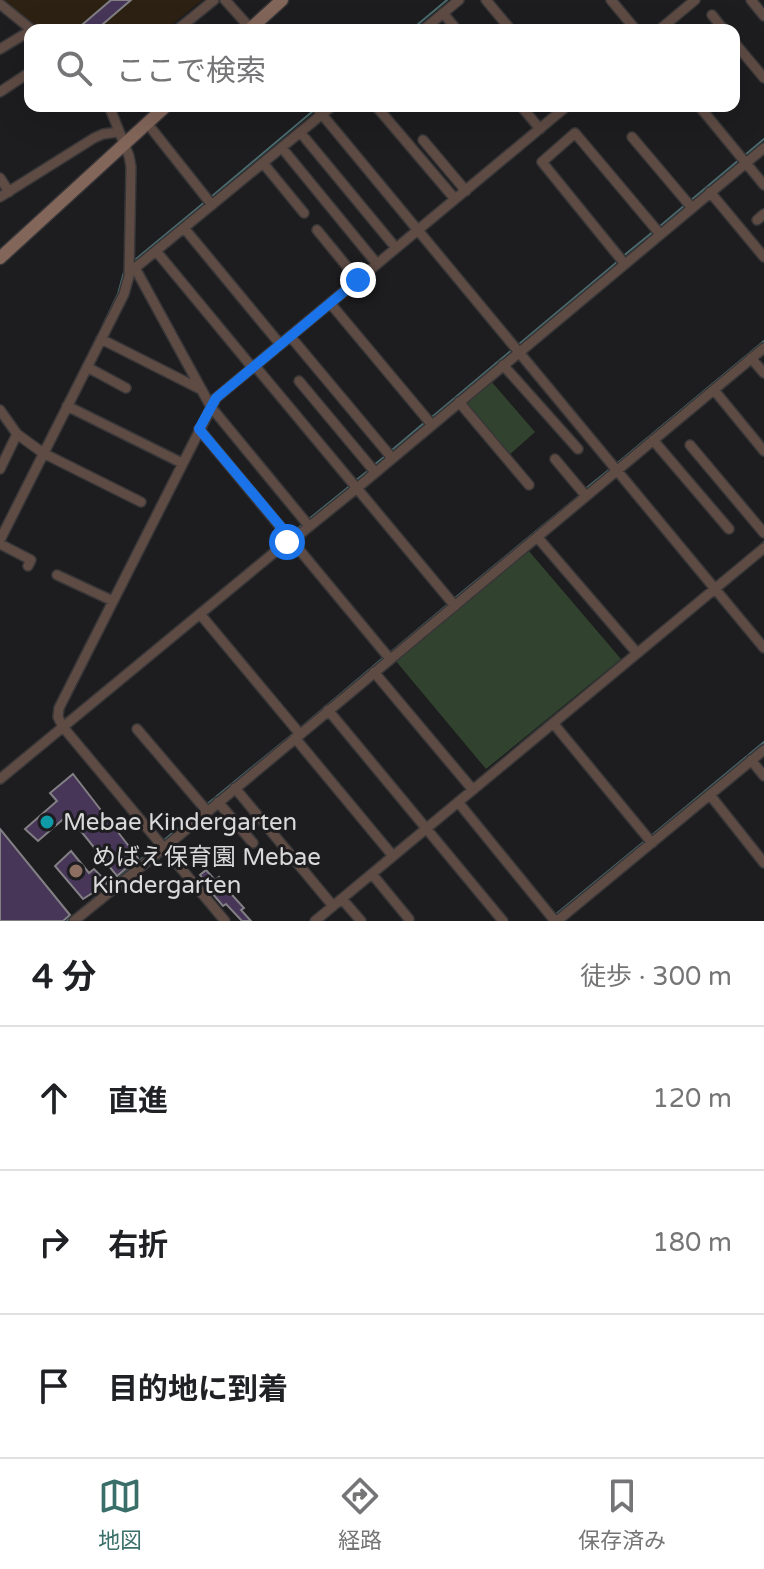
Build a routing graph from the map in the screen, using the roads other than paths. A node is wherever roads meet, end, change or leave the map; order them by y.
1 (214, 0) edge
2 (225, 0) edge
3 (282, 0) edge
4 (459, 0) edge
5 (486, 0) edge
6 (611, 0) edge
7 (673, 0) edge
8 (695, 0) edge
9 (751, 0) edge
10 (0, 4) edge
11 (682, 11) junction
12 (443, 13) junction
13 (712, 15) dead end
14 (764, 16) edge
15 (24, 24) edge
16 (184, 24) edge
17 (246, 24) edge
18 (256, 24) edge
19 (430, 24) edge
20 (452, 24) edge
21 (506, 24) edge
22 (631, 24) edge
23 (666, 24) edge
24 (719, 24) edge
25 (24, 34) edge
26 (0, 49) edge
27 (740, 49) edge
28 (24, 76) edge
29 (764, 78) edge
30 (0, 92) edge
31 (111, 112) edge
32 (159, 112) edge
33 (316, 112) edge
34 (320, 112) edge
35 (381, 112) edge
36 (526, 112) edge
37 (560, 112) edge
38 (704, 112) edge
39 (147, 123) junction
40 (540, 129) junction
41 (300, 132) junction
42 (632, 137) dead end
43 (121, 138) junction
44 (423, 140) dead end
45 (282, 148) junction
46 (764, 148) edge
47 (743, 160) junction
48 (263, 163) junction
49 (0, 178) edge
50 (764, 185) edge
51 (466, 191) junction
52 (710, 192) junction
53 (4, 194) edge
54 (455, 199) junction
55 (209, 201) junction
56 (689, 205) junction
57 (304, 213) dead end
58 (184, 228) junction
59 (317, 230) dead end
60 (418, 230) junction
61 (657, 231) junction
62 (396, 248) junction
63 (156, 251) junction
64 (764, 257) edge
65 (0, 258) edge
66 (622, 260) junction
67 (377, 264) junction
68 (133, 268) junction
69 (358, 280) junction
70 (330, 303) junction
71 (290, 336) junction
72 (101, 339) junction
73 (280, 344) junction
74 (764, 348) edge
75 (516, 349) junction
76 (751, 358) junction
77 (503, 365) junction
78 (87, 367) junction
79 (254, 367) junction
80 (764, 373) edge
81 (299, 381) dead end
82 (126, 388) dead end
83 (202, 390) junction
84 (714, 390) junction
85 (459, 402) junction
86 (67, 406) junction
87 (211, 407) junction
88 (0, 410) edge
89 (429, 422) junction
90 (199, 429) junction
91 (17, 434) junction
92 (653, 440) junction
93 (690, 445) dead end
94 (578, 449) dead end
95 (764, 451) edge
96 (41, 452) junction
97 (389, 455) junction
98 (555, 459) dead end
99 (182, 463) junction
100 (614, 467) junction
101 (0, 469) edge
102 (373, 469) junction
103 (354, 484) junction
104 (529, 485) dead end
105 (584, 493) junction
106 (141, 502) dead end
107 (307, 524) junction
108 (729, 529) dead end
109 (764, 533) edge
110 (290, 537) junction
111 (538, 538) junction
112 (0, 542) edge
113 (764, 548) edge
114 (31, 560) dead end
115 (57, 575) dead end
116 (713, 587) junction
117 (113, 601) junction
118 (452, 603) junction
119 (200, 614) junction
120 (764, 648) edge
121 (635, 651) junction
122 (388, 656) junction
123 (374, 672) junction
124 (328, 710) junction
125 (553, 723) junction
126 (62, 725) junction
127 (137, 729) dead end
128 (297, 733) junction
129 (764, 750) edge
130 (751, 760) junction
131 (764, 776) edge
132 (0, 779) edge
133 (471, 787) junction
134 (235, 788) junction
135 (710, 795) junction
136 (218, 802) junction
137 (458, 802) junction
138 (205, 809) junction
139 (424, 827) junction
140 (649, 840) junction
141 (253, 843) dead end
142 (161, 845) junction
143 (391, 854) junction
144 (764, 863) edge
145 (372, 874) junction
146 (342, 899) junction
147 (331, 903) junction
148 (409, 919) edge
149 (554, 920) edge
150 (74, 921) edge
151 (225, 921) edge
152 (315, 921) edge
153 (361, 921) edge
154 (503, 921) edge

1 - 16 street
2 - 17 street
3 - 18 main road
4 - 12 street
5 - 21 street
6 - 22 street
7 - 11 street
8 - 11 street
9 - 14 street
10 - 15 street
11 - 23 street
12 - 19 street
12 - 20 street
13 - 24 street
25 - 26 street
27 - 29 street
28 - 30 street
31 - 43 street
32 - 39 main road
33 - 41 street
34 - 60 street
35 - 54 street
36 - 40 street
37 - 40 street
38 - 47 street
39 - 43 main road
39 - 55 street
40 - 51 street
41 - 45 street
41 - 62 street
42 - 56 street
43 - 53 street
43 - 65 main road
43 - 68 street
44 - 51 street
45 - 48 street
45 - 67 street
46 - 47 street
47 - 50 street
47 - 52 street
48 - 55 street
48 - 57 street
49 - 53 street
51 - 54 street
52 - 56 street
52 - 64 street
54 - 60 street
55 - 58 street
56 - 61 street
58 - 63 street
58 - 73 street
59 - 69 street
60 - 62 street
60 - 75 street
61 - 66 street
61 - 66 street
62 - 67 street
63 - 68 street
63 - 79 street
66 - 75 street
67 - 69 street
68 - 72 street
68 - 83 street
69 - 70 street
70 - 71 street
70 - 89 street
71 - 73 street
71 - 97 street
72 - 78 street
72 - 83 street
73 - 79 street
74 - 76 street
75 - 77 street
75 - 100 street
76 - 80 street
76 - 84 street
77 - 85 street
77 - 94 street
78 - 82 street
78 - 86 street
79 - 87 street
79 - 103 street
81 - 102 street
83 - 87 street
84 - 92 street
84 - 95 street
85 - 89 street
85 - 104 street
86 - 96 street
86 - 99 street
87 - 90 street
87 - 107 street
88 - 91 street
89 - 97 street
90 - 99 street
90 - 110 street
91 - 96 street
91 - 101 street
92 - 100 street
92 - 108 street
93 - 109 street
96 - 106 street
96 - 112 street
97 - 102 street
98 - 105 street
99 - 117 street
100 - 105 street
100 - 116 street
102 - 103 street
103 - 107 street
103 - 118 street
105 - 111 street
107 - 110 street
110 - 119 street
110 - 122 street
111 - 118 street
111 - 121 street
112 - 114 street
113 - 116 street
115 - 117 street
116 - 120 street
116 - 121 street
117 - 126 street
118 - 122 street
119 - 126 street
119 - 128 street
121 - 125 street
122 - 123 street
123 - 124 street
123 - 133 street
124 - 128 street
124 - 139 street
125 - 133 street
125 - 140 street
126 - 132 street
126 - 142 street
127 - 138 street
128 - 134 street
128 - 143 street
129 - 130 street
130 - 131 street
130 - 135 street
133 - 137 street
134 - 136 street
134 - 147 street
135 - 140 street
135 - 144 street
136 - 138 street
136 - 141 street
137 - 139 street
137 - 149 street
138 - 142 street
139 - 143 street
139 - 154 street
140 - 149 street
142 - 150 street
142 - 151 street
143 - 145 street
145 - 146 street
145 - 148 street
146 - 147 street
146 - 153 street
147 - 152 street

